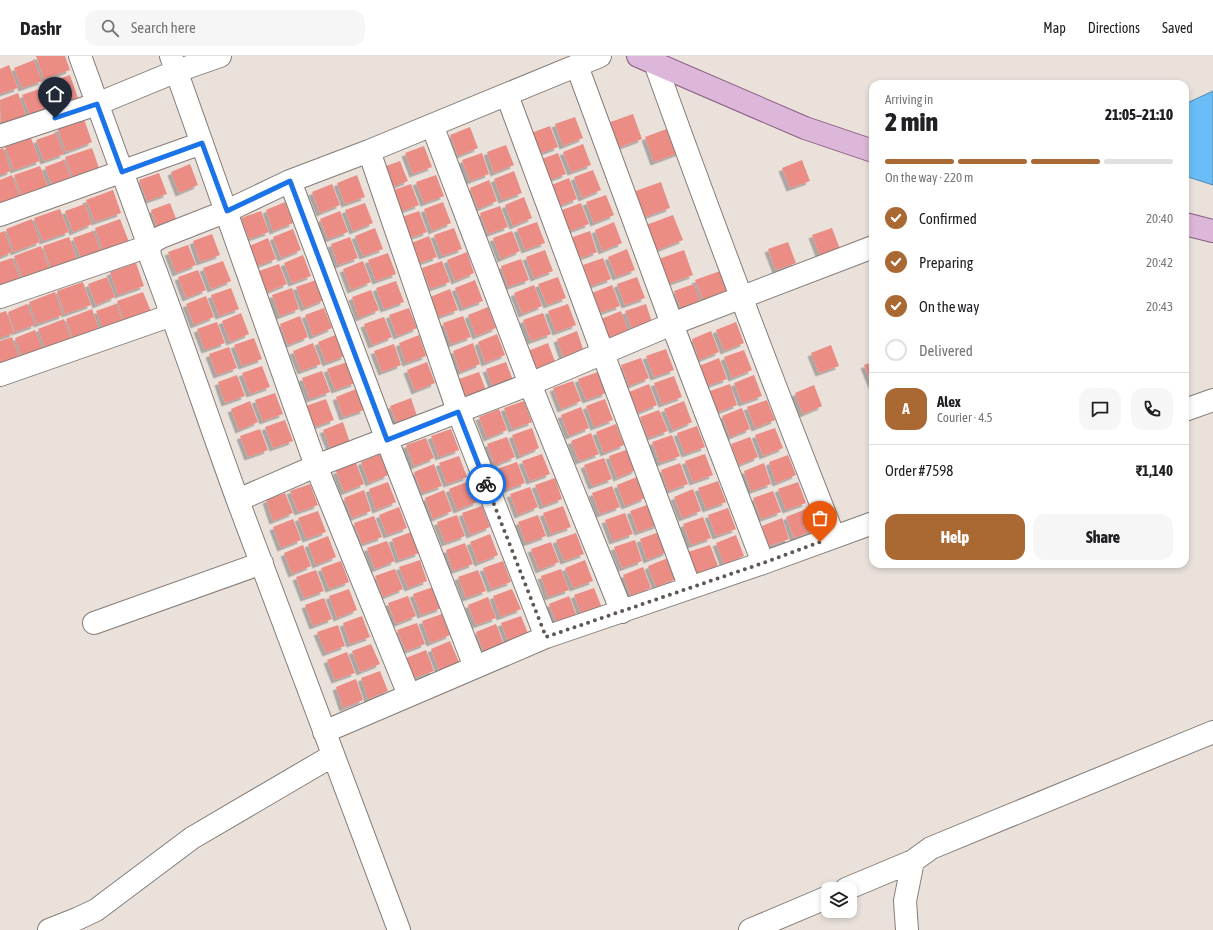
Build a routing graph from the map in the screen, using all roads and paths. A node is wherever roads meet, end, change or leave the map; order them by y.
1 (80, 56) edge
2 (220, 56) edge
3 (600, 56) edge
4 (647, 59) edge
5 (174, 64) edge
6 (577, 66) junction
7 (507, 95) junction
8 (97, 104) junction
9 (432, 125) junction
10 (0, 136) edge
11 (202, 143) junction
12 (369, 151) junction
13 (869, 151) edge
14 (122, 172) junction
15 (290, 181) junction
16 (227, 211) junction
17 (0, 215) edge
18 (1189, 225) edge
19 (1213, 231) edge
20 (149, 246) junction
21 (869, 249) edge
22 (0, 297) edge
23 (742, 298) junction
24 (172, 316) junction
25 (672, 324) junction
26 (602, 353) junction
27 (0, 375) edge
28 (530, 384) junction
29 (1213, 400) edge
30 (1189, 409) edge
31 (458, 412) junction
32 (387, 440) junction
33 (316, 466) junction
34 (238, 500) junction
35 (869, 524) edge
36 (834, 537) junction
37 (262, 563) junction
38 (763, 563) junction
39 (690, 588) junction
40 (622, 612) junction
41 (94, 623) dead end
42 (546, 637) junction
43 (476, 667) junction
44 (409, 695) junction
45 (324, 732) junction
46 (1213, 732) edge
47 (332, 756) junction
48 (913, 861) junction
49 (857, 884) edge
50 (821, 900) edge
51 (49, 930) edge
52 (399, 930) edge
53 (750, 930) edge
54 (907, 930) edge

1 - 8 street
2 - 5 street
3 - 6 street
4 - 13 main road
4 - 23 street
5 - 8 street
5 - 11 street
6 - 7 street
6 - 25 street
7 - 9 street
7 - 26 street
8 - 10 street
8 - 14 street
9 - 12 street
9 - 28 street
11 - 14 street
11 - 16 street
12 - 15 street
12 - 31 street
14 - 17 street
14 - 20 street
15 - 16 street
15 - 32 street
16 - 20 street
16 - 33 street
18 - 19 main road
20 - 22 street
20 - 24 street
21 - 23 street
23 - 25 street
23 - 36 street
24 - 27 street
24 - 34 street
25 - 26 street
25 - 38 street
26 - 28 street
26 - 39 street
28 - 31 street
28 - 40 street
29 - 30 street
31 - 32 street
31 - 42 street
32 - 33 street
32 - 43 street
33 - 34 street
33 - 44 street
34 - 37 street
35 - 36 street
36 - 38 street
37 - 41 street
37 - 45 street
38 - 39 street
39 - 40 street
40 - 42 street
42 - 43 street
43 - 44 street
44 - 45 street
45 - 47 street
46 - 48 street
47 - 51 street
47 - 52 street
48 - 49 street
48 - 54 street
50 - 53 street

